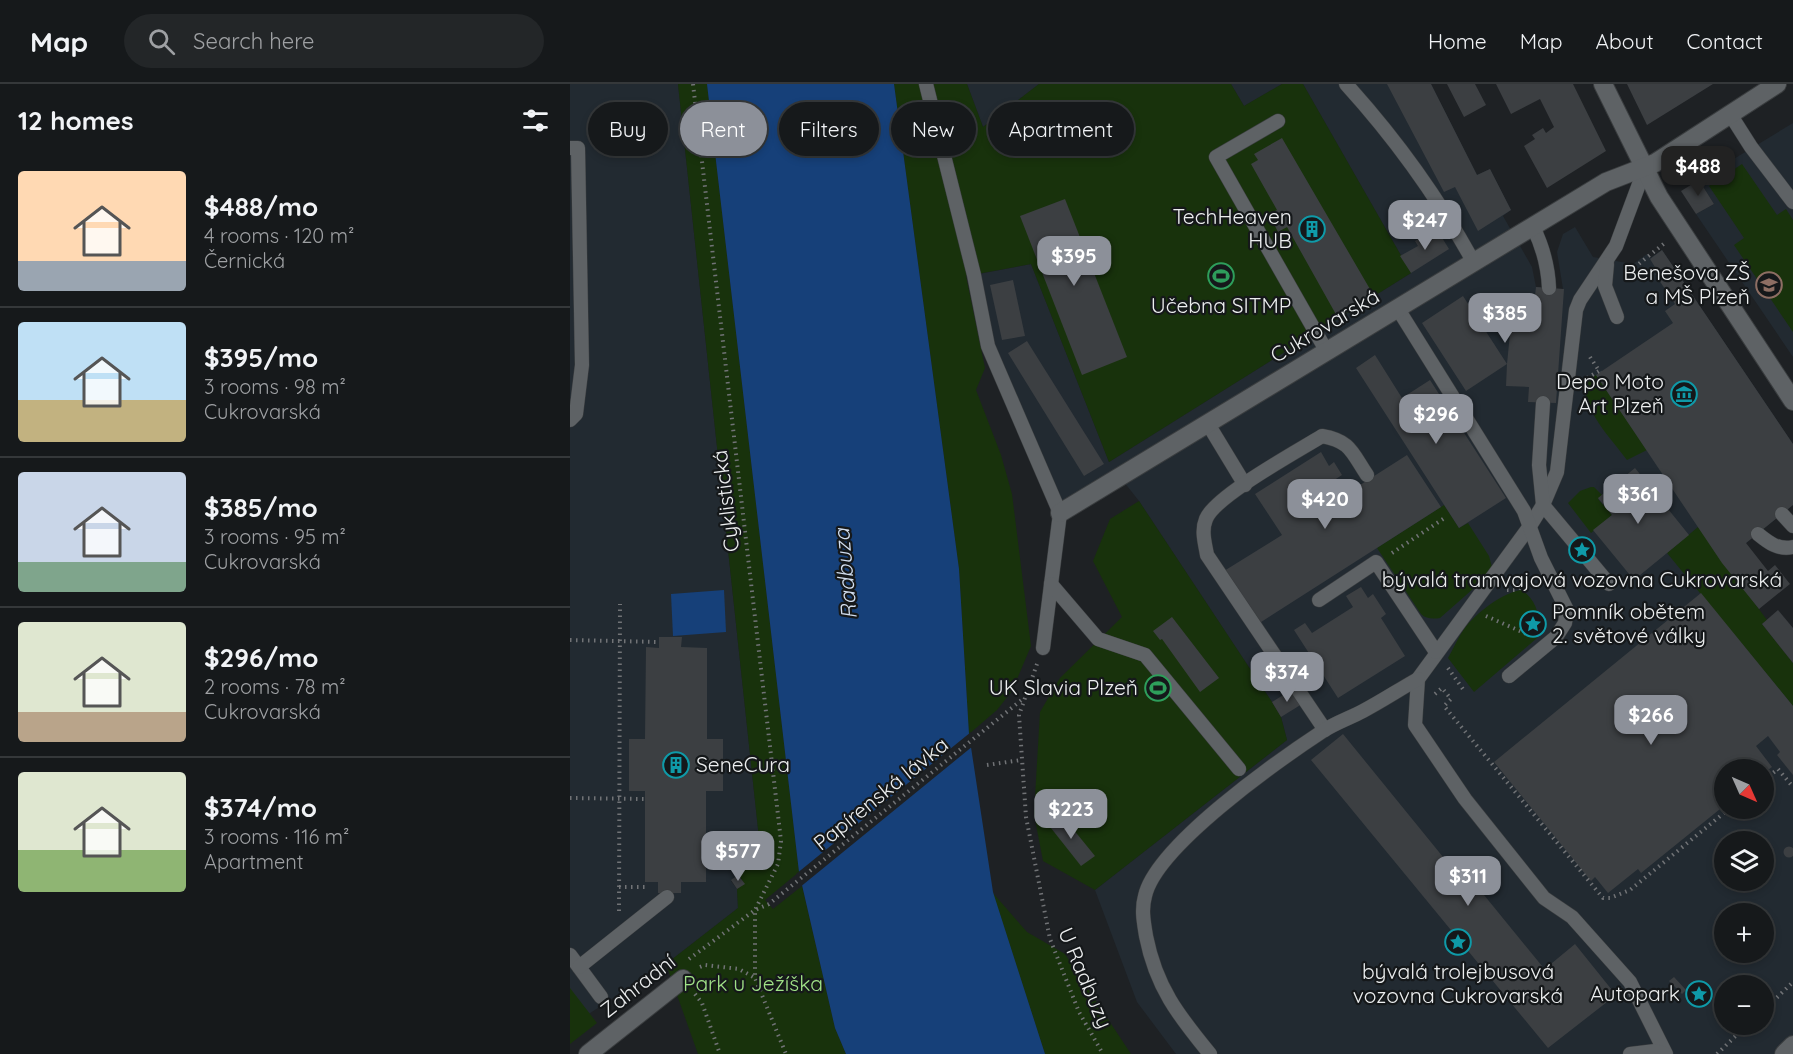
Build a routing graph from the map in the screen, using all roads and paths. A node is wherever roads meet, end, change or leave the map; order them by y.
1 (693, 84) edge
2 (926, 84) edge
3 (1346, 84) edge
4 (1603, 84) edge
5 (1777, 84) edge
6 (1730, 114) junction
7 (1278, 121) dead end
8 (570, 148) edge
9 (1645, 168) junction
10 (1793, 202) edge
11 (1533, 227) junction
12 (1609, 259) junction
13 (1474, 263) junction
14 (1549, 288) dead end
15 (1398, 309) junction
16 (1617, 316) dead end
17 (1327, 351) junction
18 (1599, 371) dead end
19 (1583, 381) dead end
20 (1791, 393) edge
21 (1543, 403) dead end
22 (570, 420) edge
23 (1208, 424) junction
24 (1367, 475) dead end
25 (1245, 485) junction
26 (1543, 505) junction
27 (1060, 513) junction
28 (1782, 514) dead end
29 (1446, 517) dead end
30 (1530, 526) junction
31 (1793, 526) edge
32 (1758, 534) dead end
33 (1793, 547) edge
34 (1376, 562) junction
35 (1051, 584) junction
36 (1610, 585) dead end
37 (1518, 590) dead end
38 (1499, 596) dead end
39 (1319, 600) dead end
40 (620, 604) dead end
41 (1480, 614) dead end
42 (570, 640) edge
43 (619, 641) junction
44 (659, 642) dead end
45 (1549, 644) junction
46 (1043, 648) joint
47 (1436, 652) junction
48 (1509, 676) dead end
49 (1418, 678) junction
50 (1431, 692) dead end
51 (1465, 692) dead end
52 (1024, 698) junction
53 (1324, 730) junction
54 (1021, 760) junction
55 (987, 765) dead end
56 (1239, 770) dead end
57 (1774, 772) edge
58 (1793, 787) edge
59 (570, 798) edge
60 (619, 799) junction
61 (645, 799) dead end
62 (1717, 819) edge
63 (1649, 867) dead end
64 (1653, 872) junction
65 (619, 887) junction
66 (662, 892) joint
67 (755, 910) junction
68 (620, 935) junction
69 (570, 955) edge
70 (579, 967) junction
71 (754, 978) junction
72 (683, 979) junction
73 (1793, 982) edge
74 (601, 997) dead end
75 (1774, 1000) edge
76 (1737, 1035) edge
77 (1793, 1045) edge
78 (588, 1054) edge
79 (720, 1054) edge
80 (786, 1054) edge
81 (1103, 1054) edge
82 (1210, 1054) edge
83 (1630, 1054) edge
84 (1665, 1054) edge
85 (1717, 1054) edge
86 (1784, 1054) edge

1 - 67 path, Cyklistická
2 - 27 lane
3 - 13 lane
4 - 9 street
5 - 6 street, Cukrovarská
6 - 9 street, Cukrovarská
6 - 10 lane
7 - 17 lane
8 - 22 lane
9 - 11 street, Cukrovarská
9 - 12 lane
9 - 20 street
11 - 13 street, Cukrovarská
11 - 14 lane
12 - 16 lane
12 - 26 lane
13 - 15 street, Cukrovarská
15 - 17 street, Cukrovarská
15 - 30 lane
17 - 23 street, Cukrovarská
18 - 19 path
21 - 26 lane
23 - 25 lane
23 - 27 street, Cukrovarská
24 - 25 lane
25 - 53 lane
26 - 30 lane
26 - 36 lane
27 - 35 lane
28 - 31 lane
29 - 34 path
30 - 45 lane
30 - 47 lane
32 - 33 lane
34 - 39 lane
34 - 47 lane
35 - 46 lane
35 - 56 lane
37 - 38 path
40 - 43 path
41 - 45 path
42 - 43 path
43 - 44 path
43 - 60 path
45 - 48 lane
46 - 52 path
47 - 49 lane
47 - 51 path
49 - 53 lane
49 - 84 lane
50 - 64 path
52 - 54 path, U Radbuzy
52 - 67 path, Papírenská lávka
53 - 82 lane
54 - 55 path
54 - 81 path, U Radbuzy
57 - 58 path
59 - 60 path
60 - 61 path
60 - 65 path
62 - 64 path
63 - 64 path
65 - 66 path
65 - 68 path
66 - 68 lane
67 - 71 path
68 - 70 lane
69 - 70 lane
70 - 74 lane
71 - 72 path, Zahradní
71 - 80 path
72 - 78 street, Zahradní
72 - 79 path
73 - 75 path
76 - 85 path
77 - 86 street
83 - 84 lane

